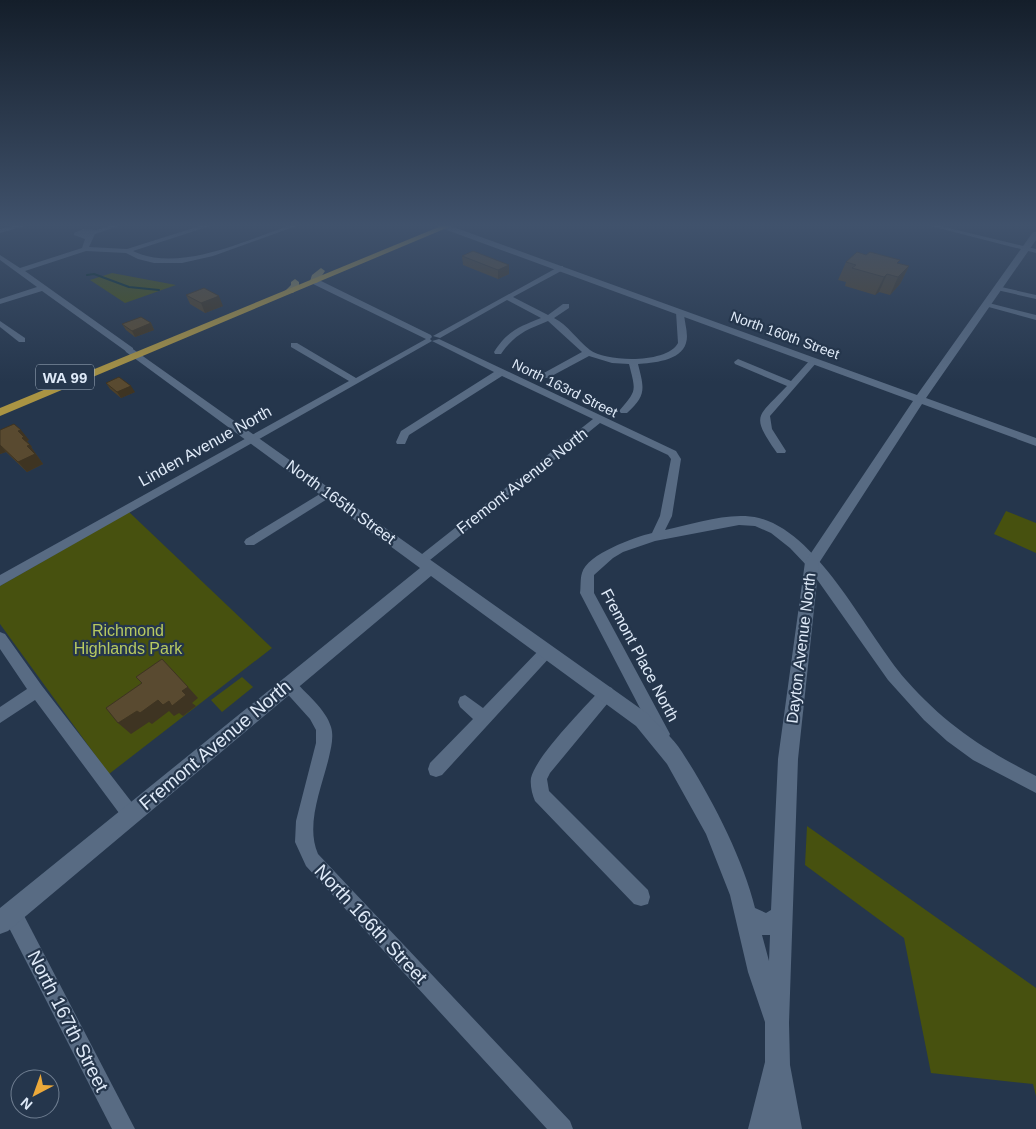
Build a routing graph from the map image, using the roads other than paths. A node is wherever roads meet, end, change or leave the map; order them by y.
1 (26, 277) edge
2 (311, 277) edge
3 (315, 277) edge
4 (324, 277) edge
5 (544, 277) edge
6 (584, 277) edge
7 (1009, 277) edge
8 (314, 281) junction
9 (292, 287) junction
10 (42, 288) junction
11 (1000, 288) junction
12 (507, 297) junction
13 (1036, 297) edge
14 (0, 302) edge
15 (988, 304) junction
16 (566, 306) dead end
17 (680, 312) junction
18 (547, 318) junction
19 (1036, 318) edge
20 (0, 323) edge
21 (432, 339) junction
22 (22, 340) dead end
23 (294, 345) dead end
24 (498, 352) dead end
25 (134, 353) junction
26 (588, 354) junction
27 (633, 362) junction
28 (738, 362) dead end
29 (814, 362) junction
30 (501, 372) junction
31 (544, 376) dead end
32 (355, 381) junction
33 (793, 385) junction
34 (920, 399) junction
35 (0, 404) edge
36 (624, 411) dead end
37 (0, 412) edge
38 (599, 420) junction
39 (253, 438) junction
40 (401, 442) dead end
41 (1036, 442) edge
42 (781, 451) dead end
43 (328, 493) junction
44 (657, 535) junction
45 (250, 542) dead end
46 (812, 562) junction
47 (426, 565) junction
48 (0, 581) edge
49 (0, 638) edge
50 (546, 652) junction
51 (288, 684) junction
52 (37, 691) junction
53 (607, 693) junction
54 (465, 702) dead end
55 (0, 716) edge
56 (483, 718) junction
57 (674, 756) junction
58 (436, 769) dead end
59 (1036, 785) edge
60 (131, 815) junction
61 (641, 897) dead end
62 (783, 914) junction
63 (746, 916) junction
64 (6, 918) edge
65 (777, 1023) junction
66 (778, 1062) junction
67 (124, 1129) edge
68 (562, 1129) edge
69 (762, 1129) edge
70 (788, 1129) edge

1 - 10 street, North 165th Street
2 - 9 highway, WA 99
3 - 8 main road
4 - 8 highway, WA 99
5 - 12 street, Linden Avenue North
6 - 17 street, North 160th Street
7 - 11 street, Dayton Avenue North
8 - 9 highway, WA 99
8 - 21 street, North 163rd Street
9 - 25 highway, WA 99
10 - 14 street
10 - 25 street, North 165th Street
11 - 13 street
11 - 15 street, Dayton Avenue North
12 - 18 street
12 - 21 street, Linden Avenue North
15 - 19 street
15 - 34 street, Dayton Avenue North
16 - 18 street
17 - 27 street
17 - 29 street, North 160th Street
18 - 24 street
18 - 26 street
20 - 22 street
21 - 30 street, North 163rd Street
21 - 32 street, Linden Avenue North
23 - 32 street
25 - 35 highway, WA 99
25 - 37 highway, WA 99
25 - 39 street, North 165th Street
26 - 27 street
26 - 31 street
27 - 36 street
28 - 33 street
29 - 33 street
29 - 34 street, North 160th Street
30 - 38 street, North 163rd Street
30 - 40 street
32 - 39 street, Linden Avenue North
33 - 42 street
34 - 41 street, North 160th Street
34 - 46 street, Dayton Avenue North
38 - 44 street, North 163rd Street
38 - 47 street, Fremont Avenue North
39 - 43 street, North 165th Street
39 - 48 street, Linden Avenue North
43 - 45 street
43 - 47 street, North 165th Street
44 - 46 street, Fremont Place North
44 - 57 street, Fremont Place North
46 - 59 street, Fremont Place North
46 - 62 street, Dayton Avenue North
47 - 50 street, North 165th Street
47 - 51 street, Fremont Avenue North
49 - 52 street
50 - 53 street, North 165th Street
50 - 56 street
51 - 60 street, Fremont Avenue North
51 - 68 street, North 166th Street
52 - 55 street
52 - 60 street
53 - 57 street, North 165th Street
53 - 61 street
54 - 56 street
56 - 58 street
57 - 63 street, North 165th Street
60 - 64 street, Fremont Avenue North
62 - 63 street
62 - 65 street, Dayton Avenue North
63 - 65 street, North 165th Street
64 - 67 street, North 167th Street
65 - 66 street, Dayton Avenue North
66 - 69 street, Dayton Avenue North
66 - 70 street

